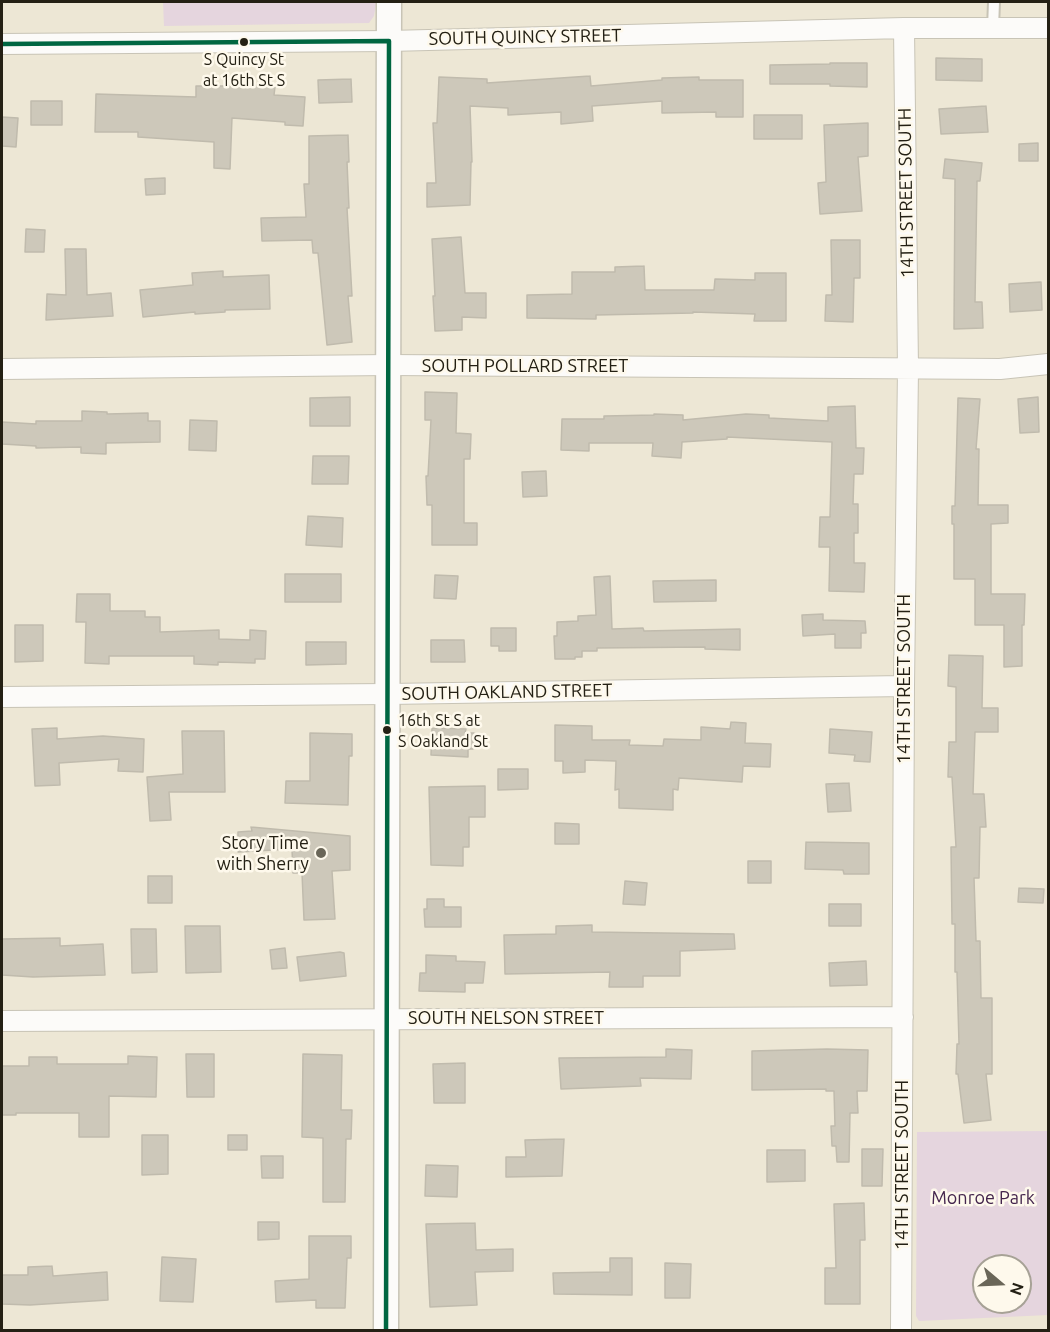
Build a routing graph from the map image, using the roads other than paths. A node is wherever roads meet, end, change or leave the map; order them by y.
1 (389, 2) edge
2 (994, 2) edge
3 (904, 28) junction
4 (993, 28) junction
5 (1048, 28) edge
6 (389, 41) junction
7 (2, 44) edge
8 (1048, 364) edge
9 (389, 365) junction
10 (2, 369) edge
11 (909, 369) junction
12 (904, 686) junction
13 (388, 694) junction
14 (2, 697) edge
15 (903, 1017) junction
16 (387, 1018) junction
17 (2, 1022) edge
18 (386, 1330) edge
19 (901, 1330) edge

1 - 6 street
2 - 4 lane
3 - 4 street, SOUTH QUINCY STREET
3 - 6 street, SOUTH QUINCY STREET
3 - 11 street, 14TH STREET SOUTH
4 - 5 street, SOUTH QUINCY STREET
6 - 7 street, SOUTH QUINCY STREET
6 - 9 street
8 - 11 street, SOUTH POLLARD STREET
9 - 10 street, SOUTH POLLARD STREET
9 - 11 street, SOUTH POLLARD STREET
9 - 13 street
11 - 12 street, 14TH STREET SOUTH
12 - 13 street, SOUTH OAKLAND STREET
12 - 15 street, 14TH STREET SOUTH
13 - 14 street, SOUTH OAKLAND STREET
13 - 16 street
15 - 16 street, SOUTH NELSON STREET
15 - 19 street, 14TH STREET SOUTH
16 - 17 street, SOUTH NELSON STREET
16 - 18 street

